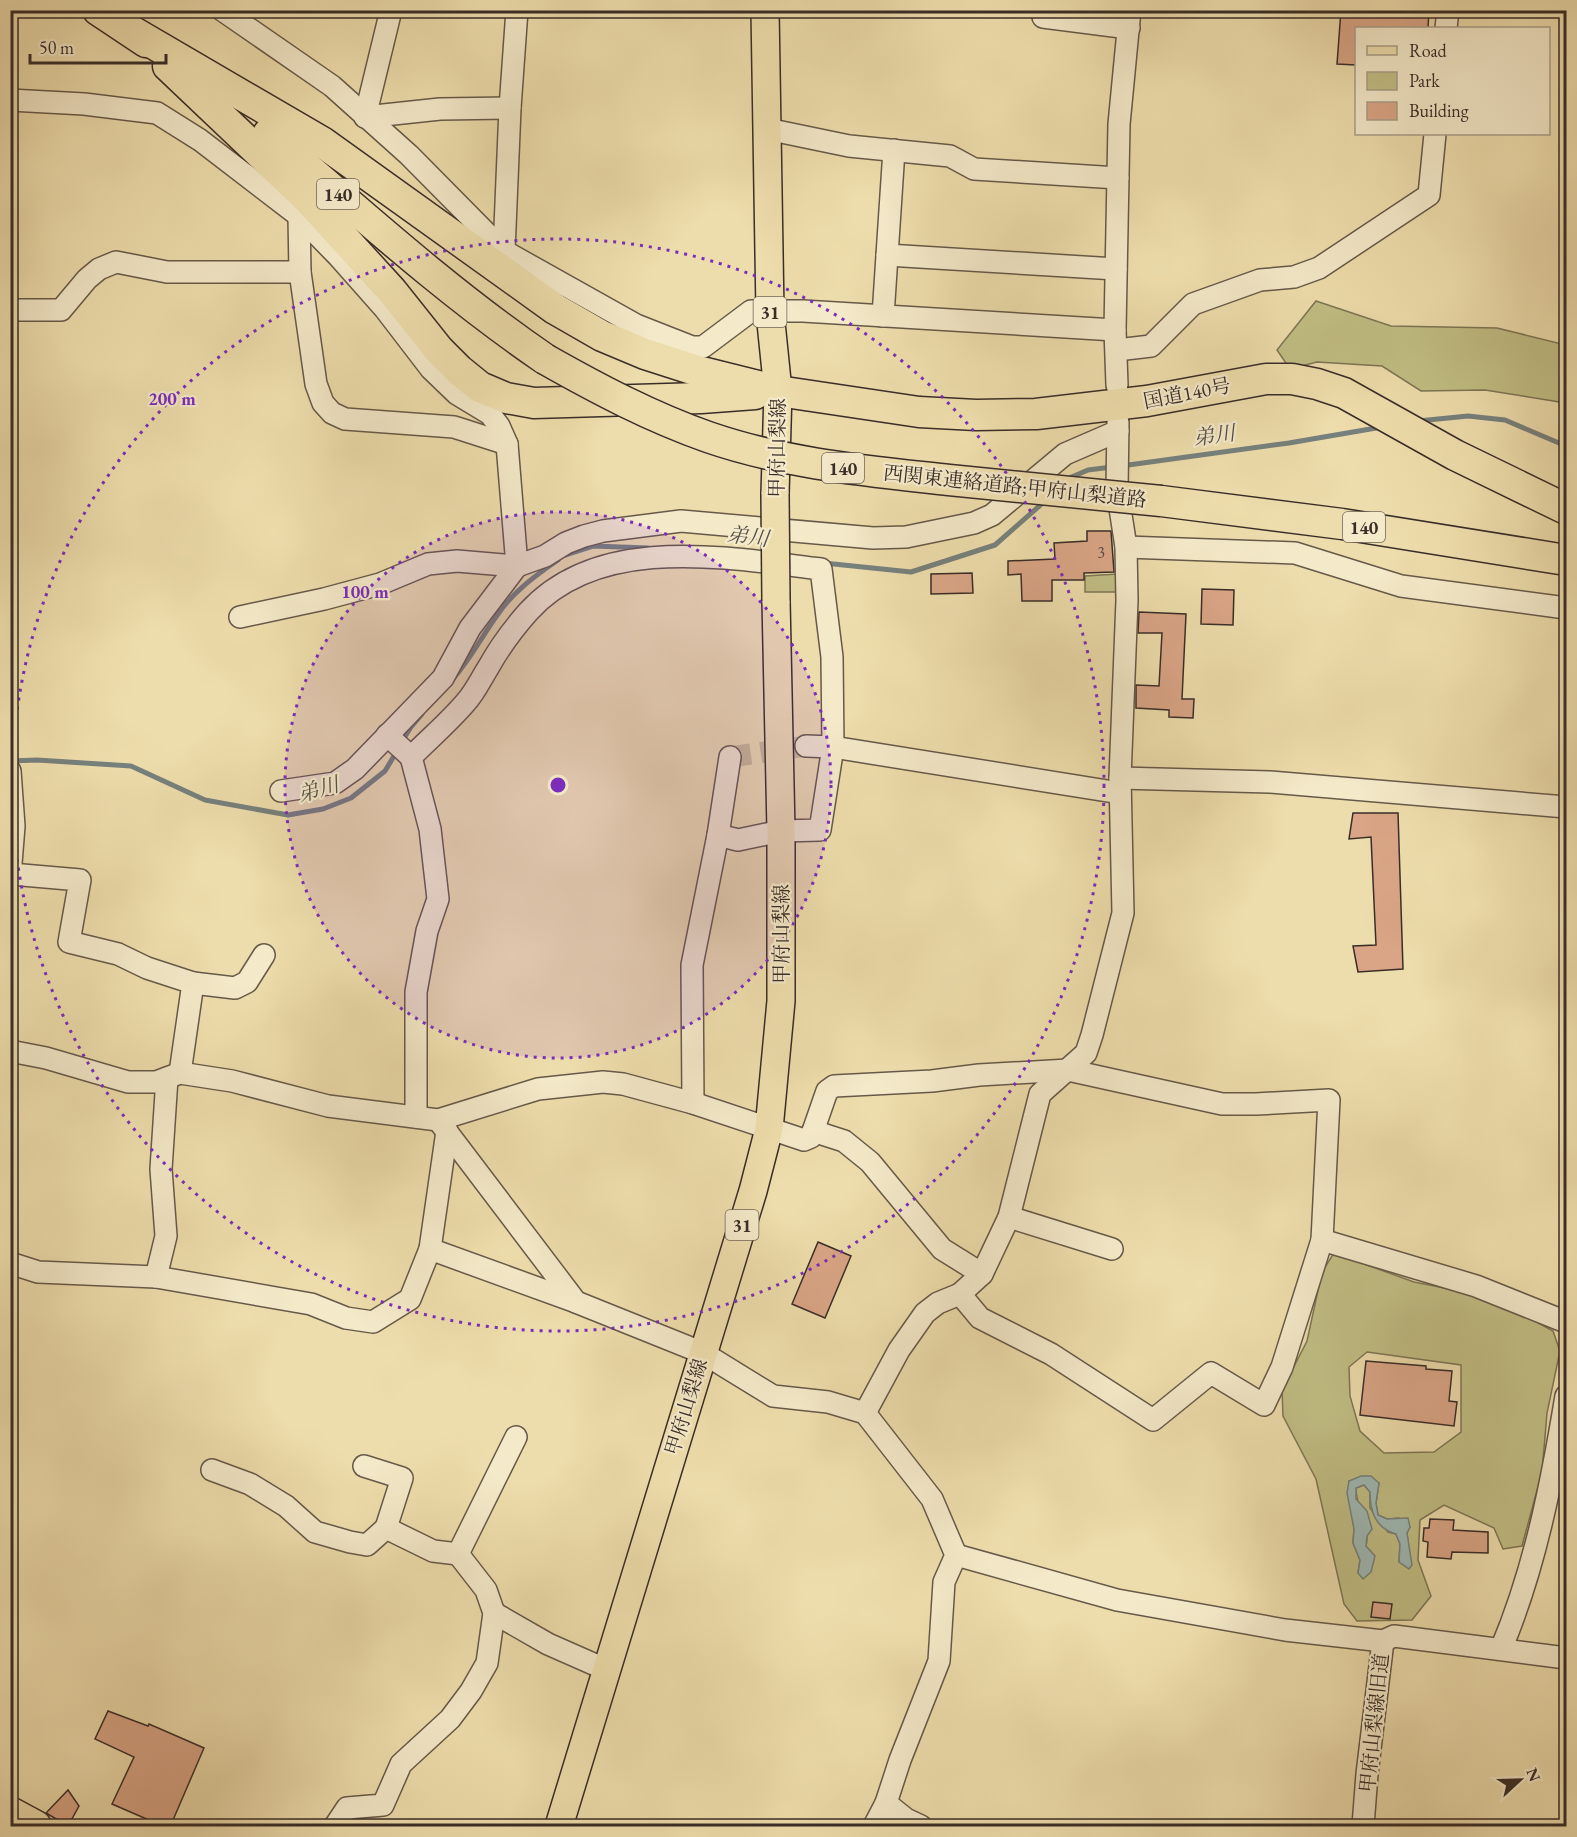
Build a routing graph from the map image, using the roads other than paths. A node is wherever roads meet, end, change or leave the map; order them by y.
1 (98, 10) edge
2 (222, 10) edge
3 (391, 10) edge
4 (518, 10) edge
5 (765, 10) edge
6 (1043, 10) edge
7 (1448, 10) edge
8 (1129, 19) edge
9 (1446, 27) edge
10 (130, 30) junction
11 (10, 100) edge
12 (510, 108) junction
13 (365, 117) junction
14 (767, 129) junction
15 (1435, 135) edge
16 (894, 150) junction
17 (1118, 178) junction
18 (298, 216) junction
19 (504, 251) junction
20 (887, 255) junction
21 (1116, 269) junction
22 (300, 272) junction
23 (10, 310) edge
24 (770, 312) junction
25 (883, 316) junction
26 (1116, 340) junction
27 (1117, 385) dead end
28 (778, 391) junction
29 (507, 444) junction
30 (1566, 508) edge
31 (1126, 547) junction
32 (1566, 560) edge
33 (517, 566) junction
34 (1566, 608) edge
35 (240, 616) dead end
36 (387, 735) junction
37 (806, 746) tunnel mouth
38 (833, 747) junction
39 (411, 757) junction
40 (730, 757) dead end
41 (10, 771) edge
42 (1120, 785) junction
43 (11, 790) edge
44 (281, 790) dead end
45 (1566, 807) edge
46 (781, 831) junction
47 (718, 835) junction
48 (11, 875) edge
49 (264, 955) dead end
50 (193, 983) junction
51 (10, 1051) edge
52 (1068, 1070) junction
53 (173, 1076) junction
54 (693, 1103) junction
55 (416, 1116) junction
56 (442, 1126) junction
57 (769, 1129) junction
58 (813, 1131) junction
59 (1009, 1217) junction
60 (1322, 1240) junction
61 (430, 1249) junction
62 (1112, 1249) dead end
63 (10, 1263) edge
64 (982, 1274) junction
65 (156, 1277) junction
66 (960, 1294) junction
67 (576, 1302) junction
68 (1566, 1322) edge
69 (703, 1353) junction
70 (1566, 1396) edge
71 (865, 1413) junction
72 (516, 1437) dead end
73 (1562, 1454) edge
74 (364, 1466) dead end
75 (212, 1470) dead end
76 (386, 1528) junction
77 (458, 1554) junction
78 (956, 1555) junction
79 (494, 1613) junction
80 (1383, 1641) junction
81 (1501, 1649) junction
82 (1566, 1658) edge
83 (607, 1670) junction
84 (886, 1803) junction
85 (10, 1812) edge
86 (36, 1827) edge
87 (335, 1827) edge
88 (559, 1827) edge
89 (874, 1827) edge
90 (921, 1827) edge
91 (1363, 1827) edge

1 - 10 highway, 西関東連絡道路;甲府山梨道路 / 140
2 - 13 street
3 - 13 street
4 - 12 street
5 - 14 main road, 甲府山梨線 / 31
6 - 8 street
7 - 9 street
8 - 17 street
10 - 28 highway
10 - 28 highway
10 - 32 highway, 西関東連絡道路;甲府山梨道路 / 140, bridge
11 - 18 street
12 - 13 street
12 - 19 street
13 - 19 street
14 - 16 street
14 - 24 main road, 甲府山梨線 / 31
15 - 26 street
16 - 17 street
16 - 20 street
17 - 21 street
18 - 22 street
18 - 29 street
19 - 24 street
20 - 21 street
20 - 25 street
21 - 26 street
22 - 23 street
22 - 29 street
24 - 25 street
24 - 28 main road, 甲府山梨線 / 31
25 - 26 street
26 - 27 street
28 - 30 highway, 国道140号
28 - 46 main road, 甲府山梨線 / 31, bridge
29 - 33 street
31 - 33 street
31 - 34 street
31 - 42 street
33 - 35 street
33 - 36 street
36 - 39 street
36 - 44 street
37 - 38 street
38 - 39 street
38 - 42 street
38 - 46 street
39 - 55 street
40 - 47 street
41 - 43 street
42 - 45 street
42 - 52 street
43 - 48 street
46 - 47 street
46 - 57 main road, 甲府山梨線 / 31
47 - 54 street
48 - 50 street
49 - 50 street
50 - 53 street
51 - 53 street
52 - 58 street
52 - 59 street
52 - 60 street
53 - 55 street
53 - 65 street
54 - 56 street
54 - 57 street
55 - 56 street
56 - 61 street
56 - 67 street
57 - 58 street
57 - 69 main road, 甲府山梨線 / 31
58 - 64 street
59 - 62 street
59 - 64 street
60 - 66 street
60 - 68 street
61 - 65 street
61 - 67 street
63 - 65 street
64 - 66 street
66 - 71 street
67 - 69 street
69 - 71 street
69 - 83 main road, 甲府山梨線 / 31
70 - 73 street
71 - 78 street
72 - 77 street
73 - 81 street
74 - 76 street
75 - 76 street
76 - 77 street
77 - 79 street
78 - 80 street
78 - 84 street
79 - 83 street
79 - 87 street
80 - 81 street, 甲府山梨線旧道
80 - 91 street, 甲府山梨線旧道
81 - 82 street, 甲府山梨線旧道
83 - 88 main road, 甲府山梨線 / 31
84 - 89 street
84 - 90 street
85 - 86 highway

